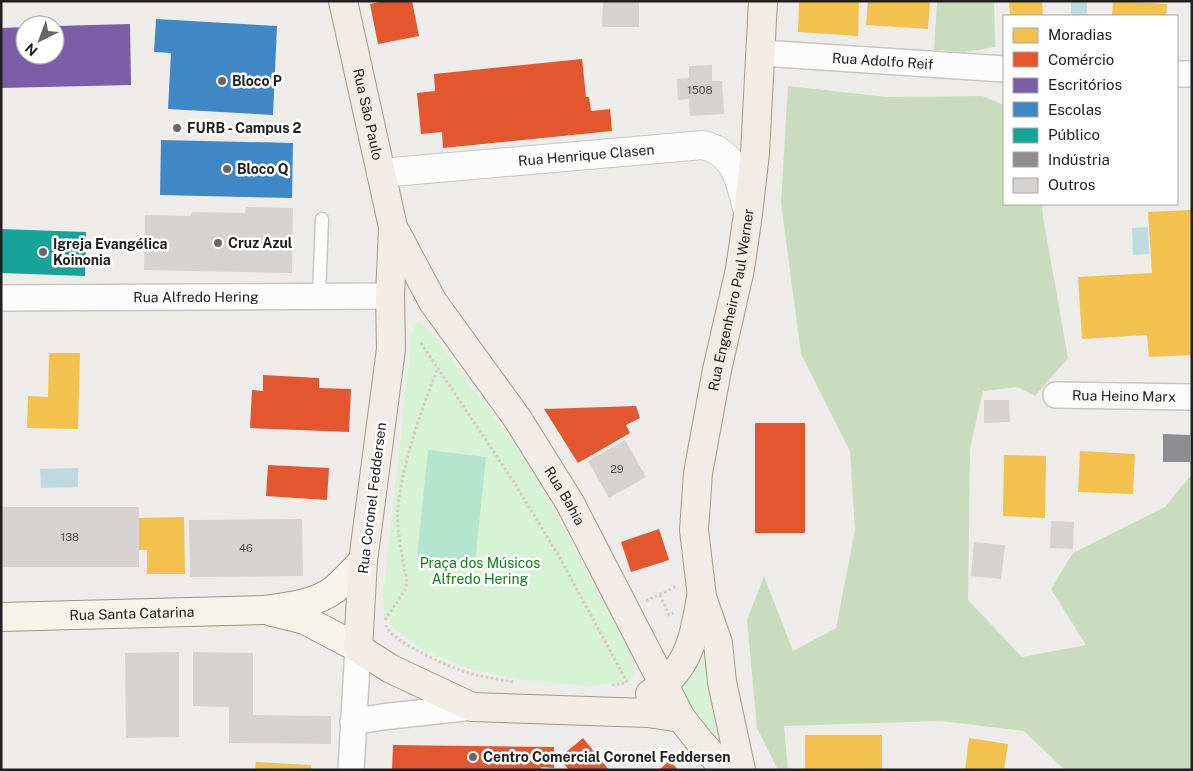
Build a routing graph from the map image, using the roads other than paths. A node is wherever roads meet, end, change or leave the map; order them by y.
1 (343, 1) edge
2 (763, 1) edge
3 (761, 52) junction
4 (1003, 68) edge
5 (1178, 74) edge
6 (1192, 74) edge
7 (381, 173) junction
8 (748, 214) junction
9 (322, 219) dead end
10 (393, 227) junction
11 (319, 296) junction
12 (390, 296) junction
13 (1, 298) edge
14 (1056, 394) dead end
15 (1192, 397) edge
16 (363, 561) junction
17 (700, 586) junction
18 (264, 610) junction
19 (1, 617) edge
20 (358, 648) junction
21 (644, 689) junction
22 (606, 700) junction
23 (472, 707) junction
24 (681, 718) junction
25 (353, 722) junction
26 (351, 770) edge
27 (726, 770) edge
28 (741, 770) edge

1 - 7 main road, Rua São Paulo
2 - 3 main road, Rua Engenheiro Paul Werner
3 - 4 street, Rua Adolfo Reif
3 - 8 main road, Rua Engenheiro Paul Werner
5 - 6 street
7 - 8 street, Rua Henrique Clasen
7 - 10 main road, Rua São Paulo
8 - 17 main road, Rua Engenheiro Paul Werner
9 - 11 lane
10 - 12 main road, Rua Coronel Feddersen
10 - 21 main road, Rua Bahia
11 - 12 street, Rua Alfredo Hering
11 - 13 street, Rua Alfredo Hering
12 - 16 main road, Rua Coronel Feddersen
14 - 15 street, Rua Heino Marx
16 - 18 main road, Rua Santa Catarina
16 - 20 main road, Rua Coronel Feddersen
17 - 21 main road, Rua Engenheiro Paul Werner
17 - 28 main road, Rua Engenheiro Paul Werner
18 - 19 main road, Rua Santa Catarina
18 - 20 main road, Rua Santa Catarina
20 - 23 main road
20 - 25 street, Rua Coronel Feddersen
21 - 22 main road
21 - 24 main road, Rua Bahia
22 - 23 main road
22 - 24 main road
23 - 25 street
24 - 27 main road, Rua Bahia
25 - 26 street, Rua Coronel Feddersen

